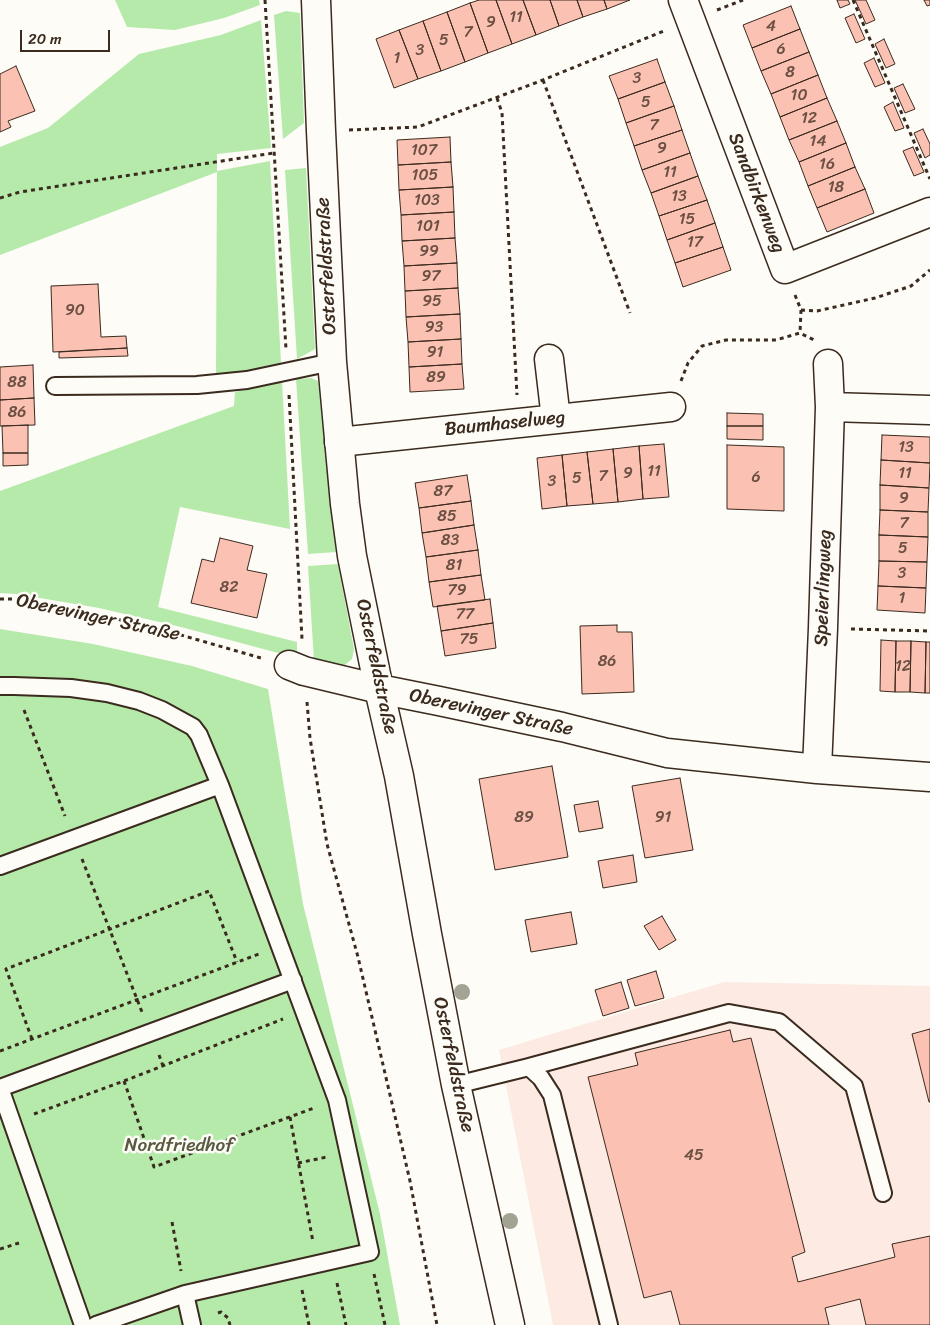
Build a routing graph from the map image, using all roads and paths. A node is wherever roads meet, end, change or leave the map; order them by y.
1 (265, 0) edge
2 (743, 0) edge
3 (853, 0) edge
4 (318, 1) edge
5 (686, 10) edge
6 (266, 12) dead end
7 (543, 80) junction
8 (497, 98) junction
9 (321, 131) junction
10 (274, 153) dead end
11 (930, 180) edge
12 (0, 198) edge
13 (930, 212) edge
14 (930, 270) edge
15 (801, 310) dead end
16 (630, 313) dead end
17 (800, 319) dead end
18 (548, 358) dead end
19 (332, 362) junction
20 (828, 364) dead end
21 (54, 386) dead end
22 (517, 391) dead end
23 (671, 407) joint
24 (830, 407) junction
25 (930, 410) edge
26 (556, 419) junction
27 (340, 442) junction
28 (0, 599) edge
29 (868, 630) dead end
30 (930, 631) edge
31 (289, 665) joint
32 (7, 686) edge
33 (379, 689) junction
34 (817, 768) junction
35 (930, 777) edge
36 (220, 785) junction
37 (74, 839) junction
38 (0, 866) edge
39 (109, 929) junction
40 (280, 946) junction
41 (237, 962) junction
42 (293, 980) junction
43 (136, 1000) junction
44 (304, 1010) junction
45 (150, 1032) junction
46 (32, 1039) junction
47 (0, 1051) edge
48 (163, 1066) junction
49 (529, 1067) junction
50 (124, 1081) junction
51 (456, 1085) junction
52 (0, 1088) edge
53 (337, 1100) junction
54 (290, 1117) junction
55 (12, 1122) junction
56 (883, 1193) dead end
57 (172, 1222) dead end
58 (18, 1243) dead end
59 (0, 1249) edge
60 (370, 1252) junction
61 (325, 1262) junction
62 (298, 1268) junction
63 (185, 1294) junction
64 (83, 1325) edge
65 (96, 1325) edge
66 (192, 1325) edge
67 (309, 1325) edge
68 (346, 1325) edge
69 (385, 1325) edge
70 (510, 1325) edge
71 (609, 1325) edge

1 - 6 path
2 - 5 path
3 - 11 path
4 - 9 street, Osterfeldstraße
5 - 7 path
5 - 13 street, Sandbirkenweg
7 - 8 path
7 - 16 path
8 - 9 path
8 - 22 path
9 - 19 street, Osterfeldstraße
10 - 12 path
14 - 15 path
17 - 23 path
18 - 26 street
19 - 21 lane
19 - 27 street, Osterfeldstraße
20 - 24 street, Speierlingweg
23 - 26 street, Baumhaselweg
24 - 25 street
24 - 34 street, Speierlingweg
26 - 27 street, Baumhaselweg
27 - 33 street, Osterfeldstraße
28 - 31 path, Oberevinger Straße
29 - 30 path
31 - 33 street, Oberevinger Straße
32 - 36 lane
32 - 37 path
33 - 34 street, Oberevinger Straße
33 - 51 street, Osterfeldstraße
34 - 35 street, Oberevinger Straße
36 - 37 lane
36 - 40 lane
37 - 38 lane
37 - 39 path
39 - 41 path
39 - 43 path
39 - 46 path
40 - 41 path
40 - 42 lane
41 - 43 path
42 - 44 lane
42 - 45 lane
43 - 45 path
43 - 46 path
44 - 48 path
44 - 53 lane
45 - 48 path
45 - 52 lane
46 - 47 path
48 - 50 path
49 - 51 lane
49 - 56 lane
49 - 71 lane
50 - 54 path
50 - 55 path
51 - 70 street, Osterfeldstraße
52 - 55 lane
53 - 54 path
53 - 60 lane
54 - 61 path
55 - 64 lane
57 - 63 path
58 - 59 path
60 - 61 lane
60 - 69 path
61 - 62 lane
61 - 68 path
62 - 63 lane
62 - 67 path
63 - 65 lane
63 - 66 lane

